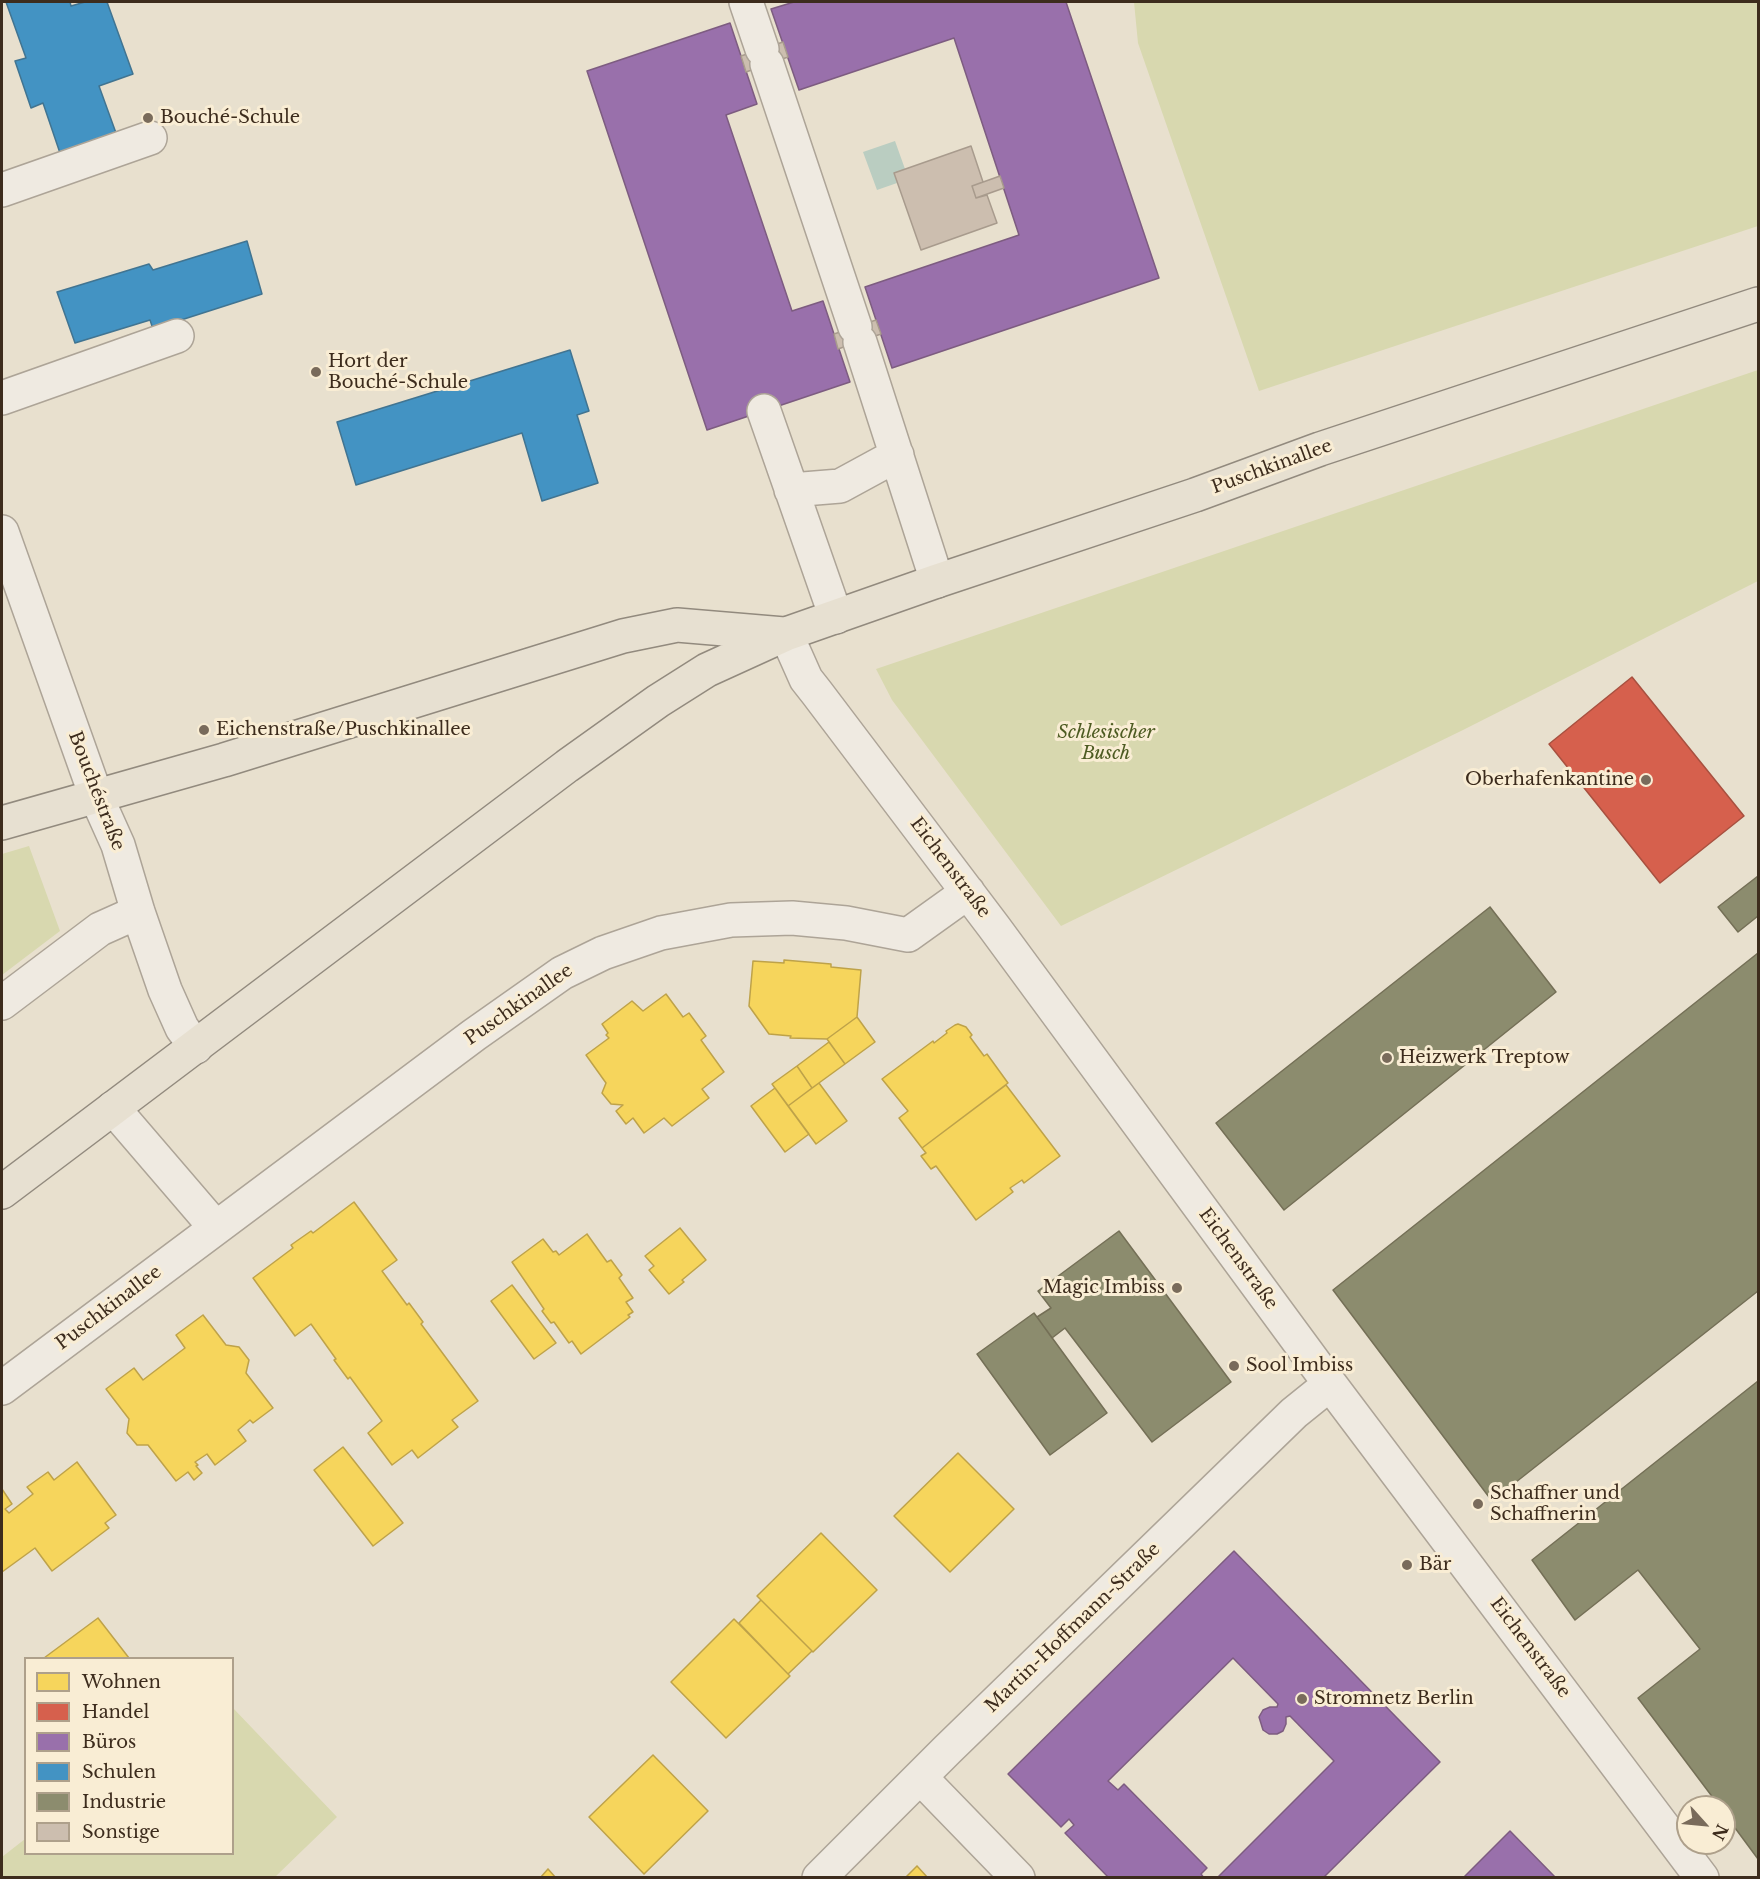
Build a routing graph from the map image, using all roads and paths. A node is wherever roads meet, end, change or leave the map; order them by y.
1 (746, 2) edge
2 (150, 138) dead end
3 (2, 190) edge
4 (1758, 304) edge
5 (177, 336) dead end
6 (2, 398) edge
7 (764, 411) dead end
8 (897, 455) junction
9 (791, 490) junction
10 (2, 532) edge
11 (937, 581) junction
12 (836, 617) junction
13 (786, 634) junction
14 (96, 796) junction
15 (2, 823) edge
16 (968, 892) junction
17 (138, 912) junction
18 (2, 1003) edge
19 (196, 1047) junction
20 (113, 1108) junction
21 (2, 1192) edge
22 (216, 1228) junction
23 (1330, 1384) junction
24 (2, 1388) edge
25 (920, 1777) junction
26 (819, 1878) edge
27 (1018, 1878) edge
28 (1702, 1878) edge

1 - 8 street
2 - 3 street
4 - 11 main road, Puschkinallee
5 - 6 street
7 - 9 street
8 - 9 street
8 - 11 street
9 - 12 street
10 - 14 street, Bouchéstraße
11 - 12 main road, Puschkinallee
12 - 13 main road, Puschkinallee
13 - 14 main road, Puschkinallee
13 - 16 street, Eichenstraße
13 - 19 main road, Puschkinallee
14 - 15 main road, Puschkinallee
14 - 17 street, Bouchéstraße
16 - 22 street, Puschkinallee
16 - 23 street, Eichenstraße
17 - 18 street
17 - 19 street, Bouchéstraße
19 - 20 main road, Puschkinallee
20 - 21 main road, Puschkinallee
20 - 22 street
22 - 24 street, Puschkinallee
23 - 25 street, Martin-Hoffmann-Straße
23 - 28 street, Eichenstraße
25 - 26 street, Martin-Hoffmann-Straße
25 - 27 street

